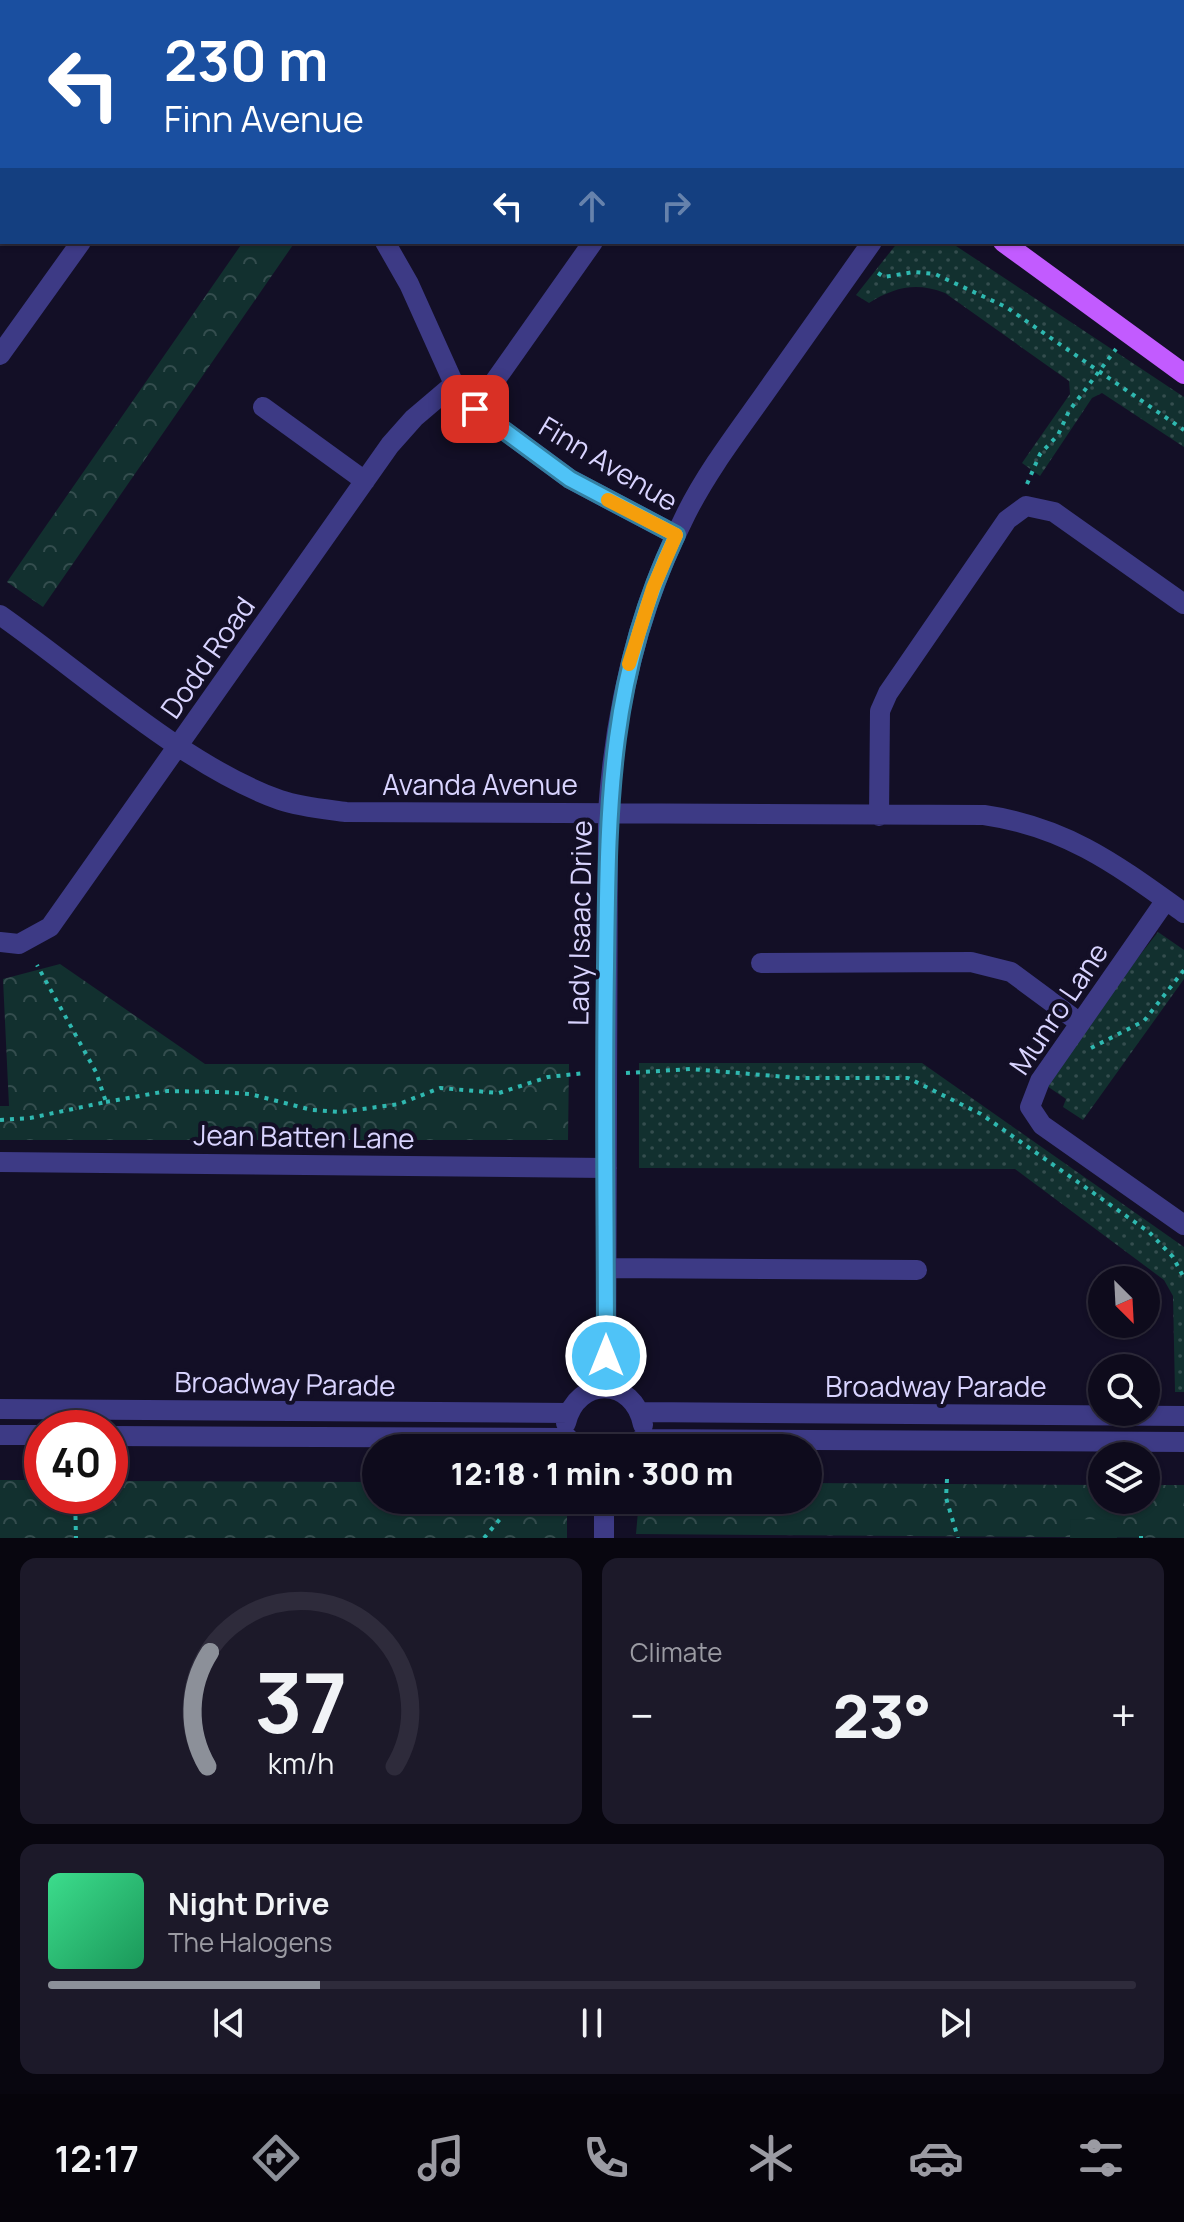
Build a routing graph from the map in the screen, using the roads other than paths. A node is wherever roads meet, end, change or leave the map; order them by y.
1 (80, 244) edge
2 (389, 244) edge
3 (592, 244) edge
4 (871, 244) edge
5 (1006, 244) edge
6 (0, 355) edge
7 (1184, 374) edge
8 (454, 384) junction
9 (263, 407) dead end
10 (475, 409) junction
11 (365, 481) junction
12 (676, 535) junction
13 (1184, 604) edge
14 (0, 615) edge
15 (180, 745) junction
16 (608, 812) junction
17 (879, 816) junction
18 (1166, 900) junction
19 (1184, 913) edge
20 (0, 942) edge
21 (761, 963) dead end
22 (1080, 1023) junction
23 (0, 1162) edge
24 (607, 1168) junction
25 (1184, 1225) edge
26 (606, 1268) junction
27 (917, 1270) dead end
28 (606, 1388) junction
29 (0, 1409) edge
30 (640, 1412) junction
31 (569, 1413) junction
32 (1184, 1416) edge
33 (570, 1434) edge
34 (639, 1434) edge
35 (0, 1435) edge
36 (24, 1435) edge
37 (128, 1436) edge
38 (362, 1440) edge
39 (1184, 1442) edge
40 (822, 1443) edge
41 (604, 1514) edge
42 (604, 1538) edge

1 - 6 street
2 - 8 street, Finn Avenue
3 - 10 street
4 - 12 street, Lady Isaac Drive
5 - 7 main road
8 - 10 street, Finn Avenue
8 - 11 street, Dodd Road
9 - 11 street
10 - 12 street, Finn Avenue
11 - 15 street, Dodd Road
12 - 16 street, Lady Isaac Drive
13 - 17 street
14 - 15 street, Avanda Avenue
15 - 16 street, Avanda Avenue
15 - 20 street, Dodd Road
16 - 17 street, Avanda Avenue
16 - 24 street, Lady Isaac Drive
17 - 18 street, Avanda Avenue
18 - 19 street, Avanda Avenue
18 - 22 street, Munro Lane
21 - 22 street
22 - 25 street, Munro Lane
23 - 24 street, Jean Batten Lane
24 - 26 street, Lady Isaac Drive
26 - 27 street
26 - 28 street, Lady Isaac Drive
28 - 30 street
28 - 31 street
29 - 31 street, Broadway Parade
30 - 32 street, Broadway Parade
30 - 34 street
31 - 33 street
35 - 36 street
37 - 38 street, Broadway Parade
39 - 40 street, Broadway Parade
41 - 42 street

